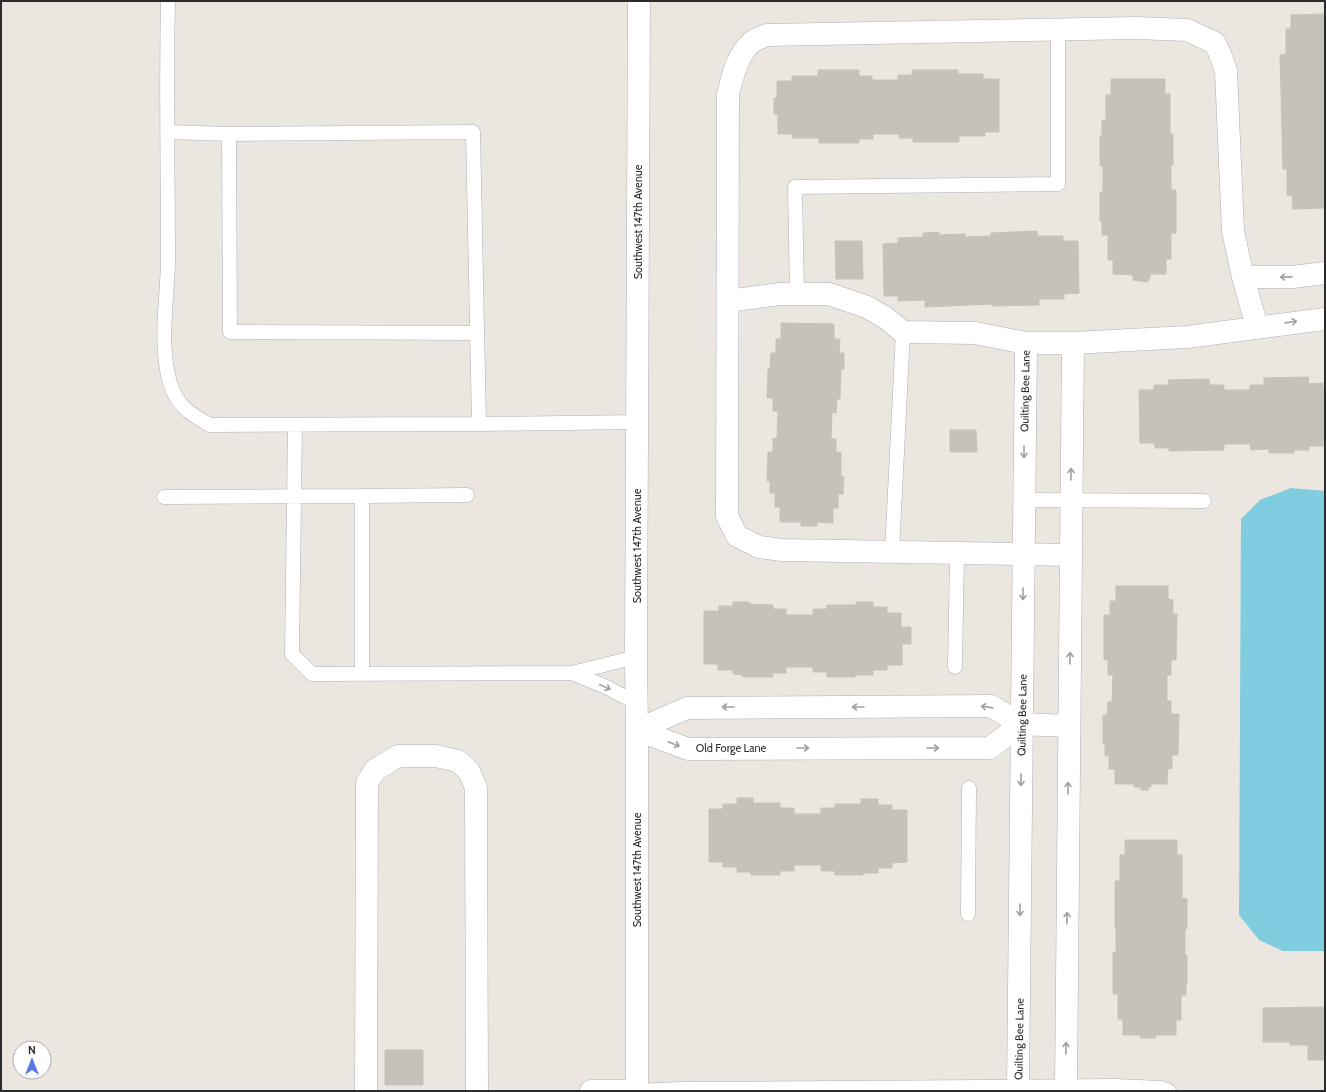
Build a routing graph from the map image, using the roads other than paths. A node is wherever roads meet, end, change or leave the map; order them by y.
1 (168, 1) edge
2 (639, 1) edge
3 (1058, 30) junction
4 (168, 132) junction
5 (229, 134) junction
6 (1325, 273) edge
7 (1243, 277) junction
8 (797, 294) junction
9 (728, 301) junction
10 (1325, 319) edge
11 (1257, 327) junction
12 (903, 332) junction
13 (477, 333) junction
14 (1026, 343) junction
15 (1073, 343) junction
16 (638, 422) junction
17 (479, 424) junction
18 (295, 425) junction
19 (294, 495) junction
20 (467, 495) dead end
21 (362, 496) junction
22 (164, 497) dead end
23 (1024, 500) junction
24 (1071, 500) junction
25 (1204, 501) dead end
26 (892, 552) junction
27 (956, 554) junction
28 (1023, 555) junction
29 (1070, 555) junction
30 (636, 657) junction
31 (955, 667) dead end
32 (362, 673) junction
33 (572, 673) junction
34 (637, 703) junction
35 (1022, 724) junction
36 (1069, 726) junction
37 (638, 730) junction
38 (969, 788) dead end
39 (968, 914) dead end
40 (1018, 1087) junction
41 (1066, 1087) junction
42 (895, 1089) edge
43 (725, 1090) edge
44 (366, 1091) edge
45 (477, 1091) edge
46 (591, 1091) edge
47 (637, 1091) edge
48 (1169, 1091) edge

1 - 4 lane
2 - 16 street, Southwest 147th Avenue
3 - 7 street
3 - 8 lane
3 - 9 street
4 - 5 lane
4 - 18 lane
5 - 13 lane
5 - 13 lane
6 -> 7 street
7 - 11 street
8 - 9 street
8 - 12 street
9 - 26 street
11 -> 10 street
11 - 15 street
12 - 14 street
12 - 26 lane
13 - 17 lane
14 - 15 street
14 -> 23 street, Quilting Bee Lane
24 -> 15 street
16 - 17 lane
16 - 30 street, Southwest 147th Avenue
17 - 18 lane
18 - 19 lane
19 - 21 lane
19 - 22 lane
19 - 32 lane
20 - 21 lane
21 - 32 lane
23 - 24 lane
23 - 28 street, Quilting Bee Lane
24 - 25 lane
24 - 29 street
26 - 27 street
27 - 28 street
27 - 31 lane
28 - 29 street
28 -> 35 street, Quilting Bee Lane
36 -> 29 street
30 - 33 lane
30 - 34 street, Southwest 147th Avenue
32 - 33 lane
33 -> 34 lane
34 - 37 street, Southwest 147th Avenue
35 - 36 street
35 -> 37 street
37 -> 35 street, Old Forge Lane
35 -> 40 street, Quilting Bee Lane
41 -> 36 street
37 - 47 street, Southwest 147th Avenue
38 - 39 lane
40 - 41 lane
40 - 42 lane
41 - 48 lane
42 - 43 lane
43 - 47 lane
44 - 45 street
46 - 47 street

